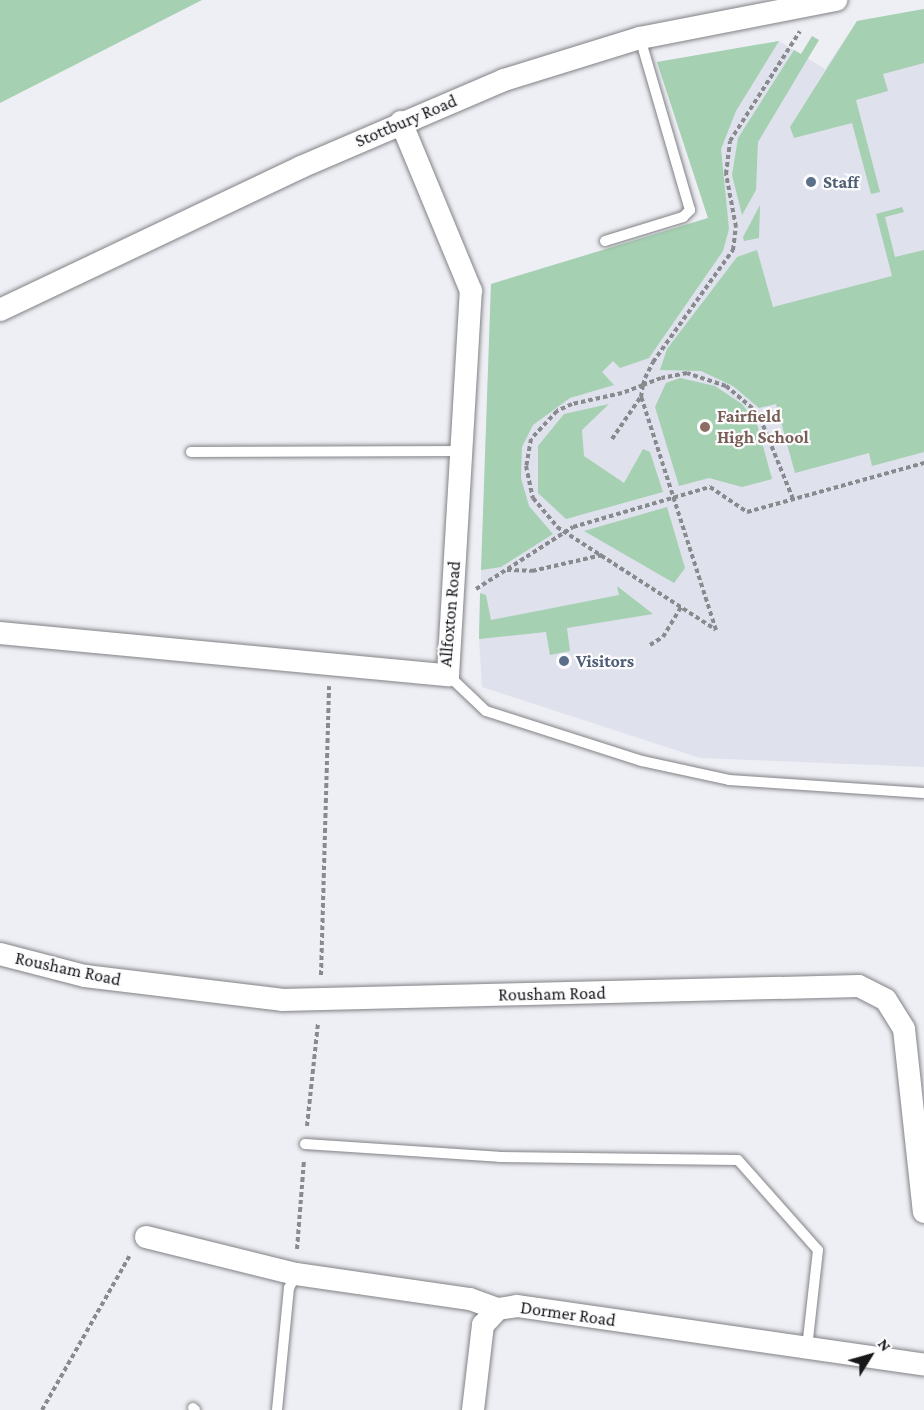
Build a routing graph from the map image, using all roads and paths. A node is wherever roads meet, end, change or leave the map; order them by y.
1 (836, 0) edge
2 (806, 23) dead end
3 (640, 38) junction
4 (401, 122) junction
5 (605, 241) dead end
6 (0, 310) edge
7 (643, 385) junction
8 (641, 397) junction
9 (612, 439) dead end
10 (462, 451) junction
11 (191, 452) dead end
12 (924, 462) edge
13 (673, 497) junction
14 (793, 499) junction
15 (565, 531) junction
16 (602, 555) junction
17 (506, 570) junction
18 (473, 591) dead end
19 (681, 608) junction
20 (0, 633) edge
21 (650, 645) dead end
22 (448, 675) junction
23 (330, 679) dead end
24 (924, 793) edge
25 (0, 954) edge
26 (321, 980) dead end
27 (320, 1014) dead end
28 (305, 1144) junction
29 (924, 1212) edge
30 (139, 1245) joint
31 (296, 1274) junction
32 (498, 1309) junction
33 (807, 1348) junction
34 (924, 1365) edge
35 (42, 1410) edge
36 (277, 1410) edge
37 (473, 1410) edge

1 - 3 street, Stottbury Road
2 - 7 path
3 - 4 street, Stottbury Road
3 - 5 lane
4 - 6 street, Stottbury Road
4 - 10 street, Allfoxton Road
7 - 8 path
7 - 14 path
7 - 15 path
8 - 9 path
8 - 13 path
10 - 11 lane
10 - 22 street, Allfoxton Road
12 - 14 path
13 - 14 path
13 - 15 path
13 - 19 path
15 - 16 path
15 - 17 path
16 - 17 path
16 - 19 path
17 - 18 path
19 - 21 path
20 - 22 street, Allfoxton Road
22 - 24 lane
23 - 26 path
25 - 29 street, Rousham Road
27 - 28 path
28 - 31 path
28 - 33 lane
30 - 31 street, Dormer Road
30 - 35 path
31 - 32 street, Dormer Road
31 - 36 lane
32 - 33 street, Dormer Road
32 - 37 street
33 - 34 street, Dormer Road

